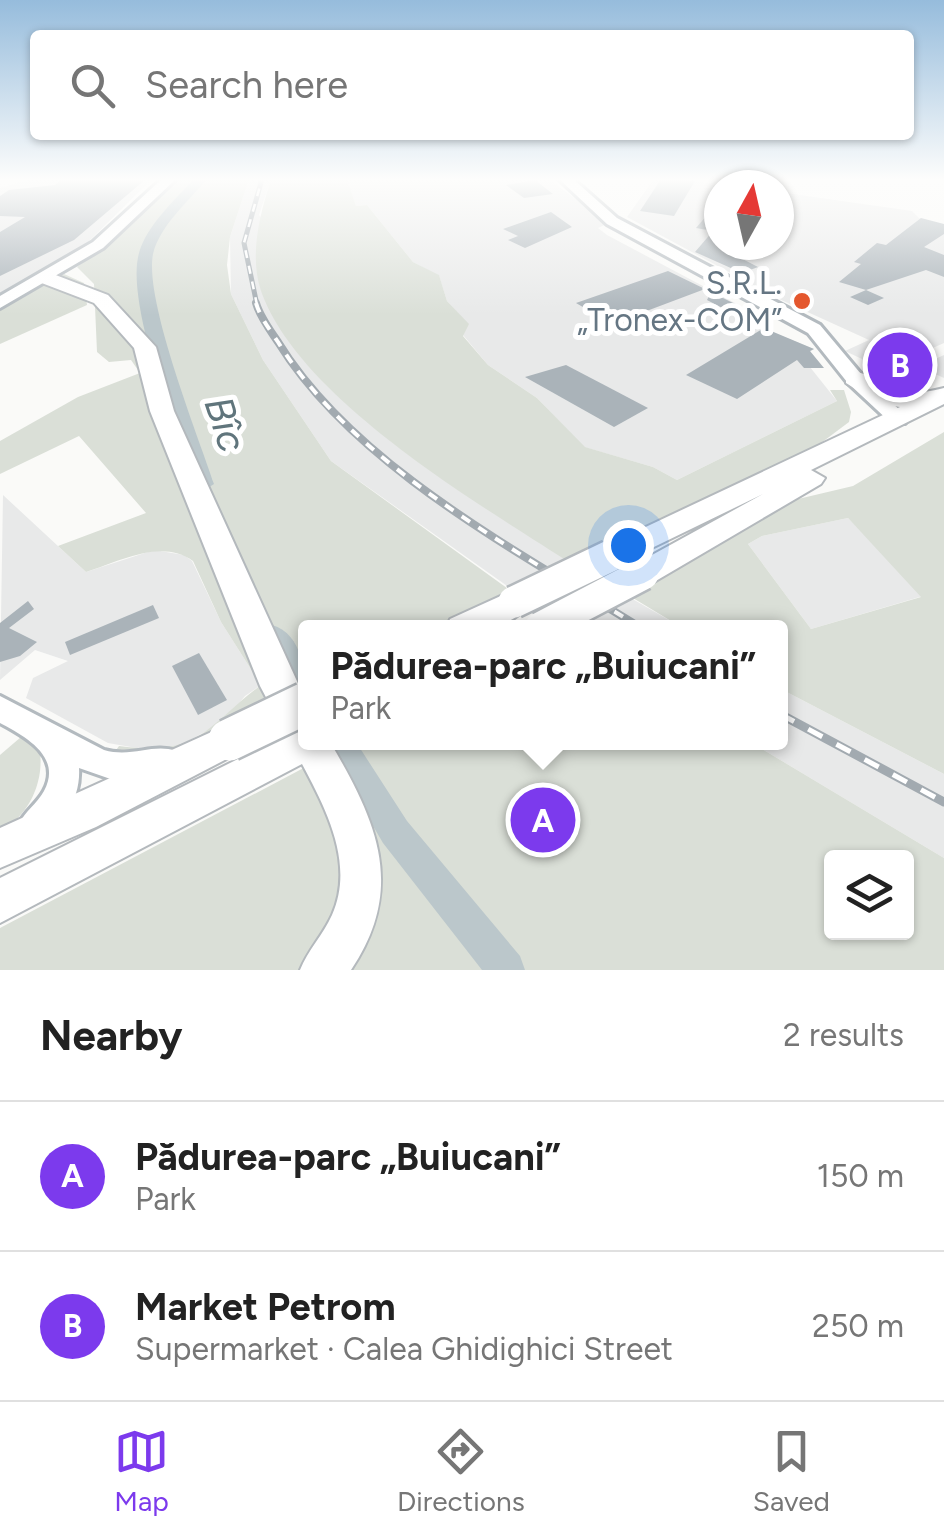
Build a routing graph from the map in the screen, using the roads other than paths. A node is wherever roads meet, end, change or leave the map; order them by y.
1 (122, 224) edge
2 (123, 224) edge
3 (620, 224) edge
4 (51, 281) junction
5 (0, 305) edge
6 (854, 378) junction
7 (937, 399) edge
8 (898, 419) junction
9 (856, 438) junction
10 (478, 620) edge
11 (555, 620) edge
12 (298, 707) edge
13 (0, 708) edge
14 (298, 722) edge
15 (44, 734) junction
16 (213, 748) junction
17 (298, 748) edge
18 (314, 750) edge
19 (8, 844) edge
20 (0, 901) edge
21 (323, 970) edge

1 - 4 street
2 - 4 street
3 - 6 street
4 - 5 street
4 - 14 highway
6 - 7 highway
6 - 8 street
6 - 9 highway
7 - 8 highway
8 - 9 highway
8 - 11 highway, bridge
9 - 10 highway, bridge
12 - 16 highway, bridge
13 - 15 street
15 - 16 street
15 - 19 street
16 - 19 highway
17 - 20 highway
18 - 21 highway

